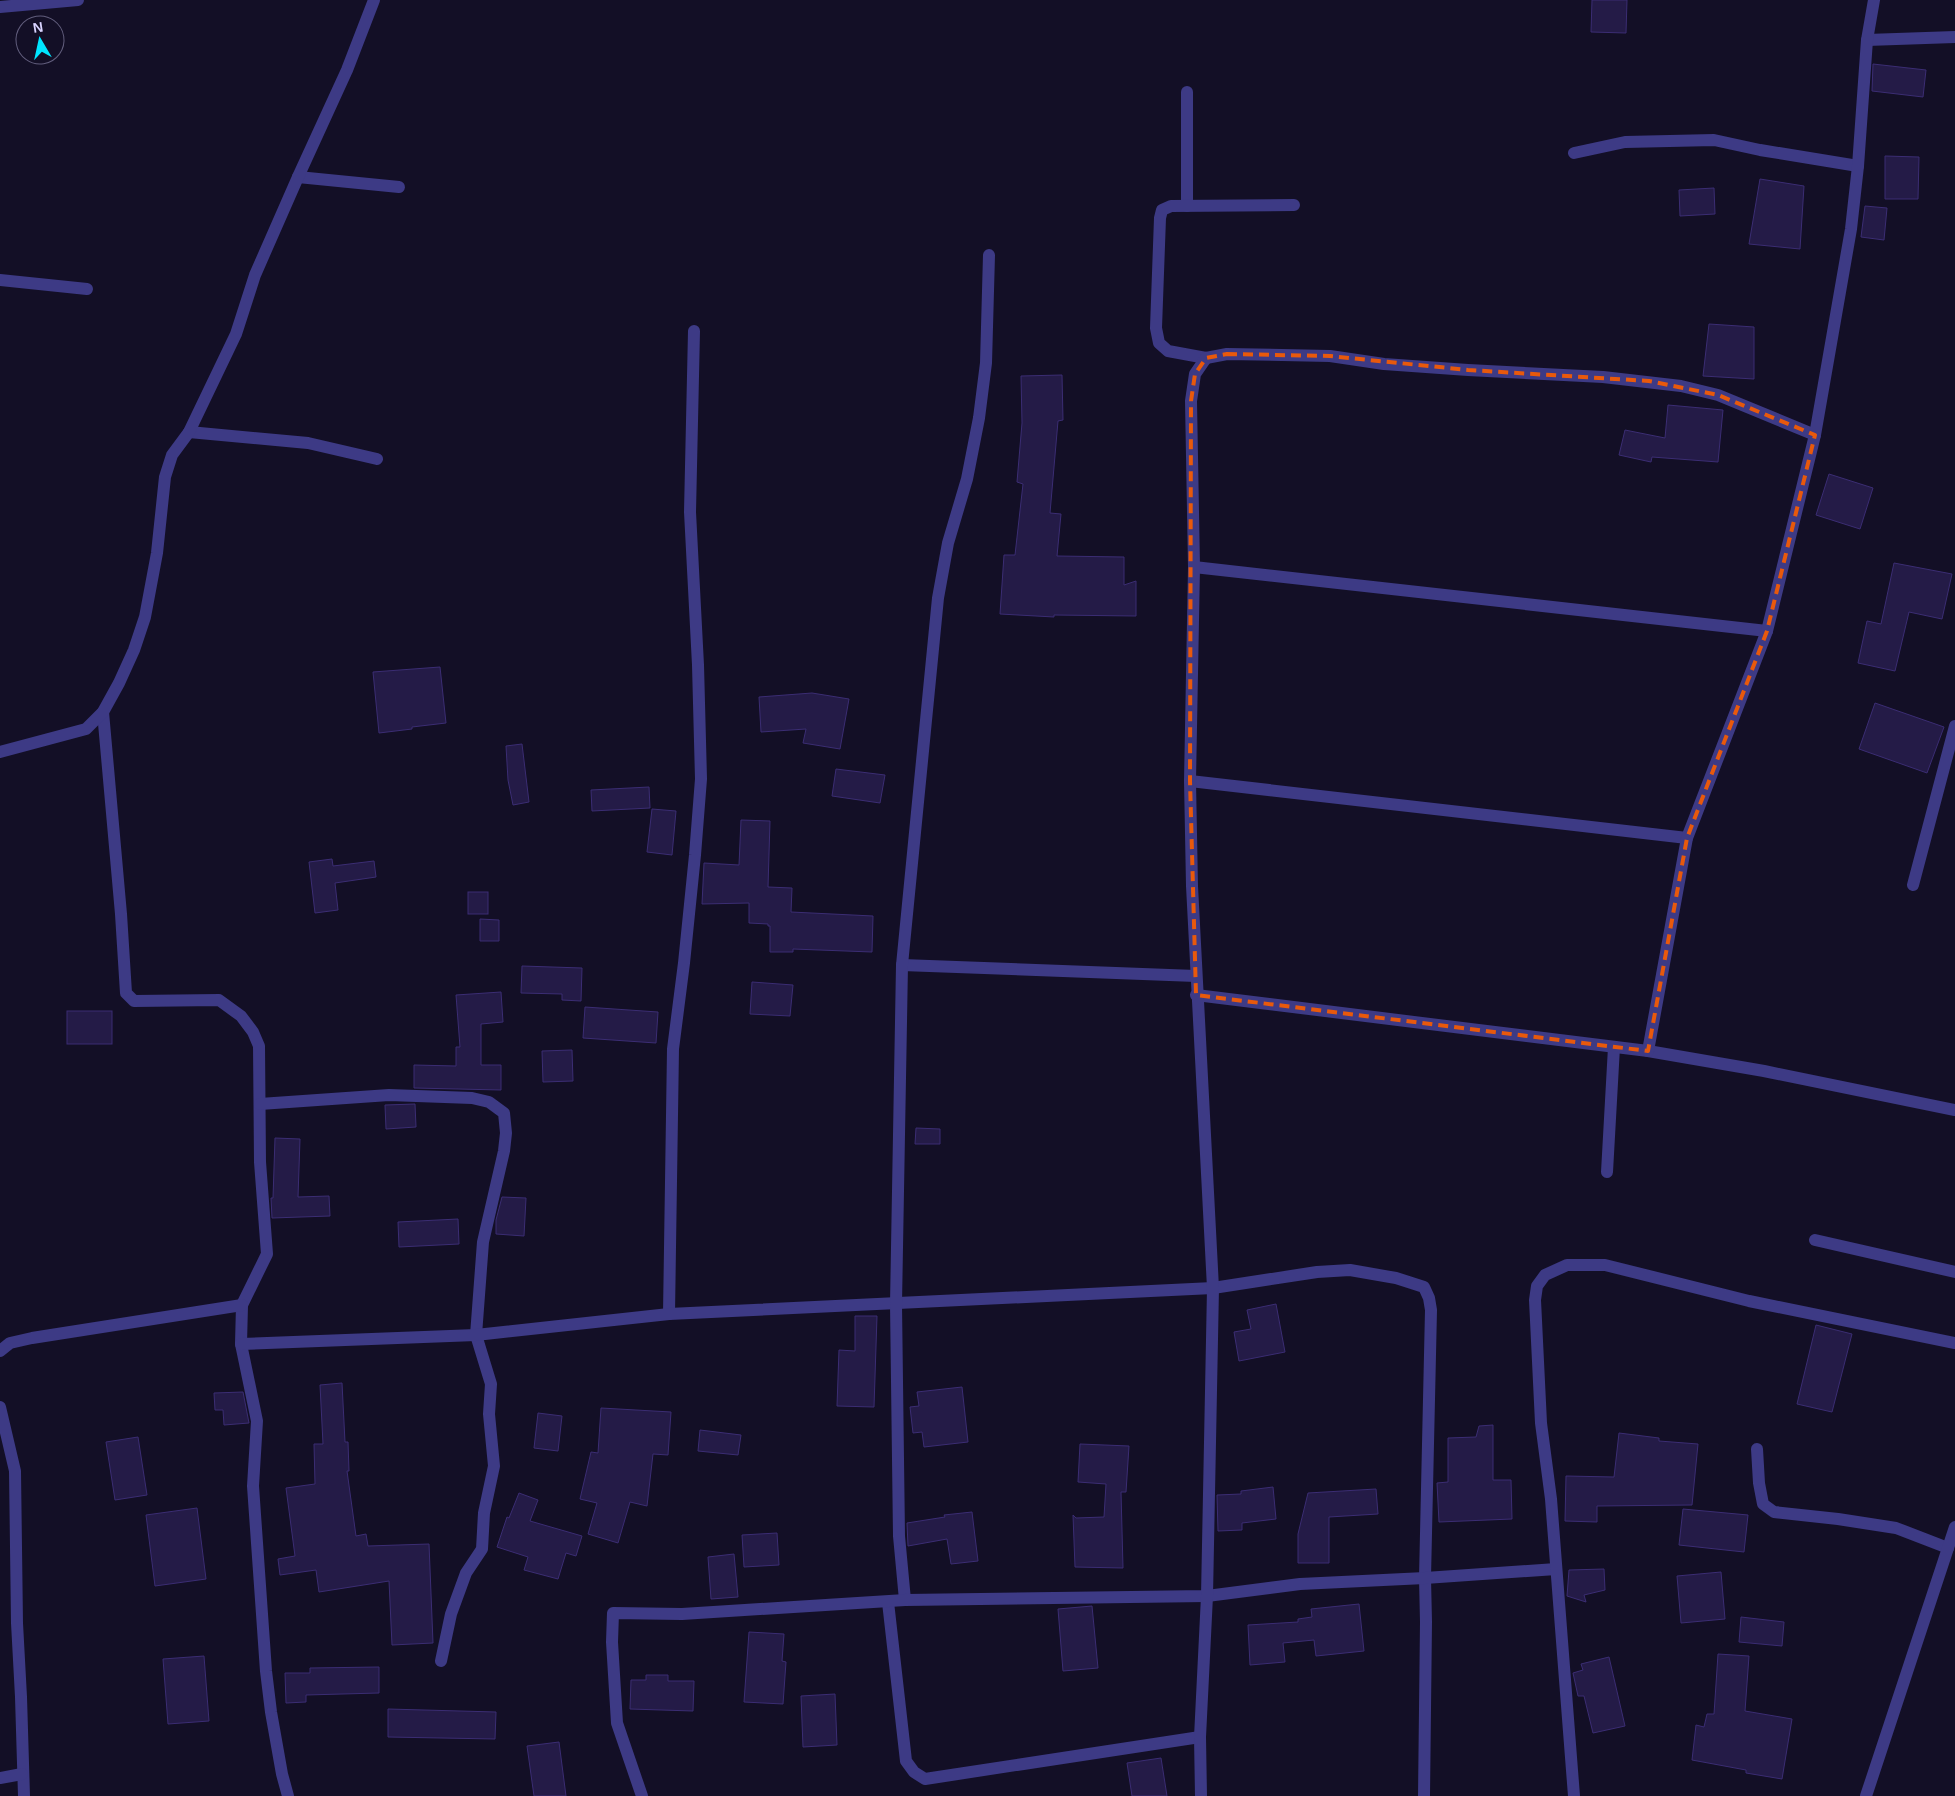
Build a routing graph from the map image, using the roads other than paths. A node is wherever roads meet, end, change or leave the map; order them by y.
1 (78, 0) edge
2 (374, 0) edge
3 (1874, 0) edge
4 (0, 7) edge
5 (1955, 37) edge
6 (1867, 40) junction
7 (1187, 92) dead end
8 (1574, 153) dead end
9 (1858, 166) junction
10 (298, 177) junction
11 (399, 188) dead end
12 (1294, 205) dead end
13 (1187, 206) junction
14 (989, 255) dead end
15 (0, 280) edge
16 (87, 289) dead end
17 (694, 331) dead end
18 (1206, 358) junction
19 (189, 432) junction
20 (1815, 436) junction
21 (377, 459) dead end
22 (1194, 566) junction
23 (1767, 631) junction
24 (103, 712) junction
25 (1955, 726) edge
26 (0, 752) edge
27 (1190, 782) junction
28 (1688, 838) junction
29 (1912, 885) dead end
30 (902, 965) junction
31 (1196, 976) junction
32 (1196, 995) junction
33 (1614, 1047) junction
34 (1648, 1051) junction
35 (260, 1104) junction
36 (1955, 1110) edge
37 (1608, 1172) dead end
38 (1815, 1240) dead end
39 (1955, 1272) edge
40 (1213, 1288) junction
41 (896, 1304) junction
42 (242, 1305) junction
43 (669, 1314) junction
44 (476, 1335) junction
45 (1955, 1343) edge
46 (241, 1344) junction
47 (0, 1351) edge
48 (0, 1407) edge
49 (1757, 1449) dead end
50 (1955, 1527) edge
51 (1948, 1548) junction
52 (1556, 1569) junction
53 (1425, 1578) junction
54 (1207, 1596) junction
55 (905, 1600) junction
56 (888, 1602) junction
57 (441, 1661) dead end
58 (1200, 1736) junction
59 (22, 1774) junction
60 (0, 1778) edge
61 (24, 1796) edge
62 (288, 1796) edge
63 (642, 1796) edge
64 (1201, 1796) edge
65 (1424, 1796) edge
66 (1574, 1796) edge
67 (1866, 1796) edge

1 - 4 street
2 - 10 street
3 - 6 street
5 - 6 street
6 - 9 street
7 - 13 street
8 - 9 street
9 - 20 street
10 - 11 street
10 - 19 street
12 - 13 street
13 - 18 street
14 - 30 street
15 - 16 street
17 - 43 street
18 - 20 street
18 - 22 street
19 - 21 street
19 - 24 street
20 - 23 street
22 - 23 street
22 - 27 street
23 - 28 street
24 - 26 street
24 - 35 street
25 - 29 street
27 - 28 street
27 - 31 street
28 - 34 street
30 - 31 street
30 - 41 street
31 - 32 street
32 - 33 street
32 - 40 street
33 - 34 street
33 - 37 street
34 - 36 street
35 - 42 street
35 - 44 street
38 - 39 street
40 - 41 street
40 - 53 street
40 - 54 street
41 - 43 street
41 - 55 street
42 - 46 street
42 - 47 street
43 - 44 street
44 - 46 street
44 - 57 street
45 - 52 street
46 - 62 street
48 - 59 street
49 - 51 street
50 - 51 street
51 - 67 street
52 - 53 street
52 - 66 street
53 - 54 street
53 - 65 street
54 - 55 street
54 - 58 street
55 - 56 street
56 - 58 street
56 - 63 street
58 - 64 street
59 - 60 street
59 - 61 street

